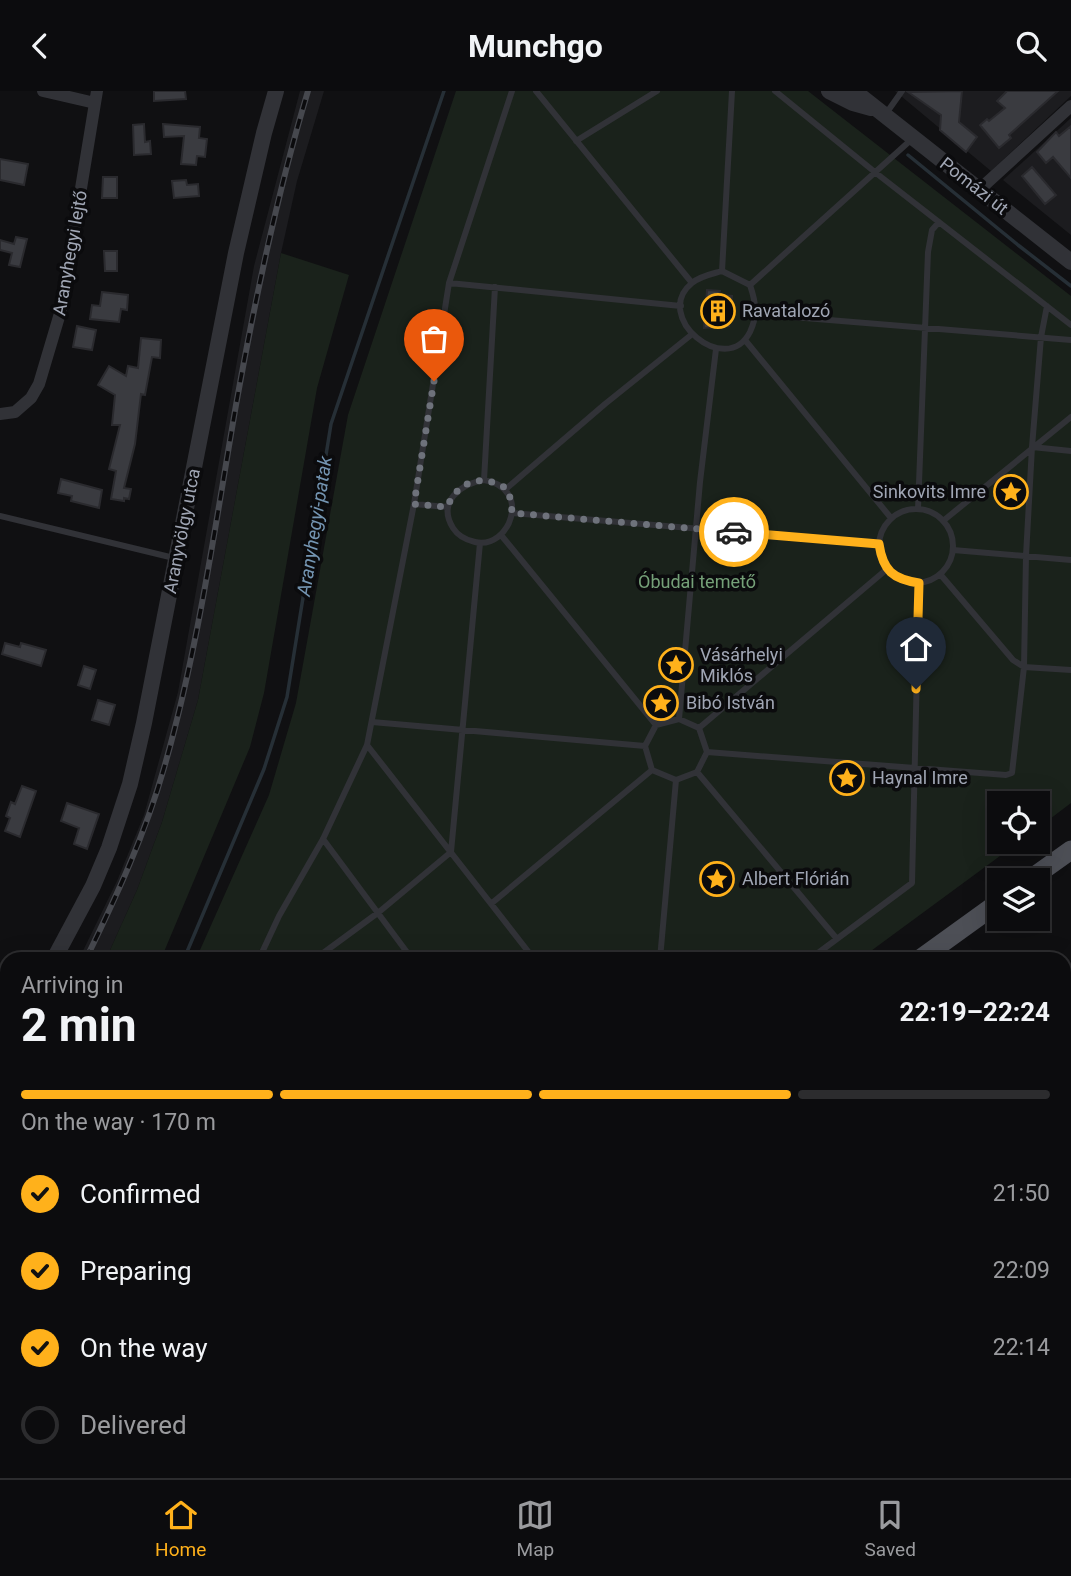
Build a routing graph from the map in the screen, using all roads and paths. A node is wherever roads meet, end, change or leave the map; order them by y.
1 (43, 91) edge
2 (276, 91) edge
3 (512, 91) edge
4 (536, 91) edge
5 (657, 91) edge
6 (732, 91) edge
7 (775, 91) edge
8 (829, 91) edge
9 (902, 91) edge
10 (857, 92) edge
11 (96, 97) edge
12 (1071, 106) edge
13 (881, 113) junction
14 (912, 138) junction
15 (576, 141) junction
16 (876, 173) junction
17 (979, 190) junction
18 (939, 222) junction
19 (1071, 262) edge
20 (722, 271) junction
21 (449, 283) junction
22 (692, 283) junction
23 (750, 285) junction
24 (495, 287) junction
25 (681, 306) junction
26 (1047, 306) junction
27 (757, 314) junction
28 (1071, 325) edge
29 (926, 328) junction
30 (691, 335) junction
31 (1041, 337) junction
32 (1071, 340) edge
33 (745, 341) junction
34 (716, 349) junction
35 (0, 414) edge
36 (1071, 417) edge
37 (1032, 447) junction
38 (1071, 451) edge
39 (484, 480) junction
40 (506, 488) junction
41 (414, 504) junction
42 (447, 507) junction
43 (918, 509) junction
44 (512, 513) junction
45 (0, 516) edge
46 (891, 518) junction
47 (943, 521) junction
48 (696, 529) junction
49 (501, 535) junction
50 (481, 543) junction
51 (879, 544) junction
52 (953, 550) junction
53 (1026, 556) junction
54 (176, 559) junction
55 (1071, 560) edge
56 (887, 569) junction
57 (940, 574) junction
58 (919, 583) junction
59 (1024, 667) junction
60 (1071, 670) edge
61 (679, 719) junction
62 (372, 722) junction
63 (656, 725) junction
64 (699, 729) junction
65 (462, 730) junction
66 (367, 745) junction
67 (645, 746) junction
68 (707, 752) junction
69 (914, 769) junction
70 (652, 770) junction
71 (696, 772) junction
72 (676, 780) junction
73 (323, 839) junction
74 (1071, 850) edge
75 (452, 852) junction
76 (1046, 868) edge
77 (492, 903) junction
78 (379, 912) junction
79 (987, 913) edge
80 (837, 939) junction
81 (58, 952) edge
82 (263, 952) edge
83 (325, 952) edge
84 (407, 952) edge
85 (529, 952) edge
86 (661, 952) edge
87 (819, 952) edge
88 (944, 952) edge

1 - 11 street
2 - 54 street, Aranyvölgy utca
3 - 21 lane
4 - 15 lane
5 - 15 lane
6 - 20 lane
7 - 16 lane
8 - 13 street, Pomázi út
9 - 13 lane
10 - 13 street, Pomázi út
11 - 35 street, Aranyhegyi lejtő
12 - 17 street
13 - 14 street, Pomázi út
14 - 16 lane
14 - 17 street, Pomázi út
15 - 22 lane
16 - 18 lane
16 - 23 lane
17 - 19 street, Pomázi út
18 - 26 lane
18 - 29 lane
20 - 22 lane
20 - 23 lane
21 - 24 lane
21 - 41 lane
22 - 25 lane
23 - 27 lane
24 - 25 lane
24 - 39 lane
25 - 30 lane
26 - 28 lane
26 - 31 lane
27 - 29 lane
27 - 33 lane
29 - 31 lane
29 - 43 lane
30 - 34 lane
30 - 40 lane
31 - 32 lane
31 - 37 lane
33 - 34 lane
33 - 46 lane
34 - 48 lane
36 - 37 lane
37 - 38 lane
37 - 47 lane
37 - 53 lane
39 - 40 lane
39 - 42 lane
40 - 44 lane
41 - 42 lane
41 - 62 lane
42 - 50 lane
43 - 46 lane
43 - 47 lane
44 - 48 lane
44 - 49 lane
45 - 54 lane
46 - 51 lane
47 - 52 lane
48 - 51 lane
48 - 61 lane
49 - 50 lane
49 - 63 lane
50 - 65 lane
51 - 56 lane
52 - 53 lane
52 - 57 lane
53 - 55 lane
53 - 59 lane
54 - 81 street, Aranyvölgy utca
56 - 58 lane
56 - 64 lane
57 - 58 lane
57 - 59 lane
58 - 69 lane
59 - 60 lane
59 - 69 lane
61 - 63 lane
61 - 64 lane
62 - 65 lane
62 - 66 lane
63 - 67 lane
64 - 68 lane
65 - 67 lane
65 - 75 lane
66 - 73 lane
66 - 75 lane
67 - 70 lane
68 - 69 lane
68 - 71 lane
69 - 80 lane
70 - 72 lane
70 - 77 lane
71 - 72 lane
71 - 80 lane
72 - 86 lane
73 - 78 lane
73 - 82 lane
74 - 76 main road
75 - 77 lane
75 - 78 lane
77 - 85 lane
78 - 83 lane
78 - 84 lane
79 - 88 main road
80 - 87 lane

